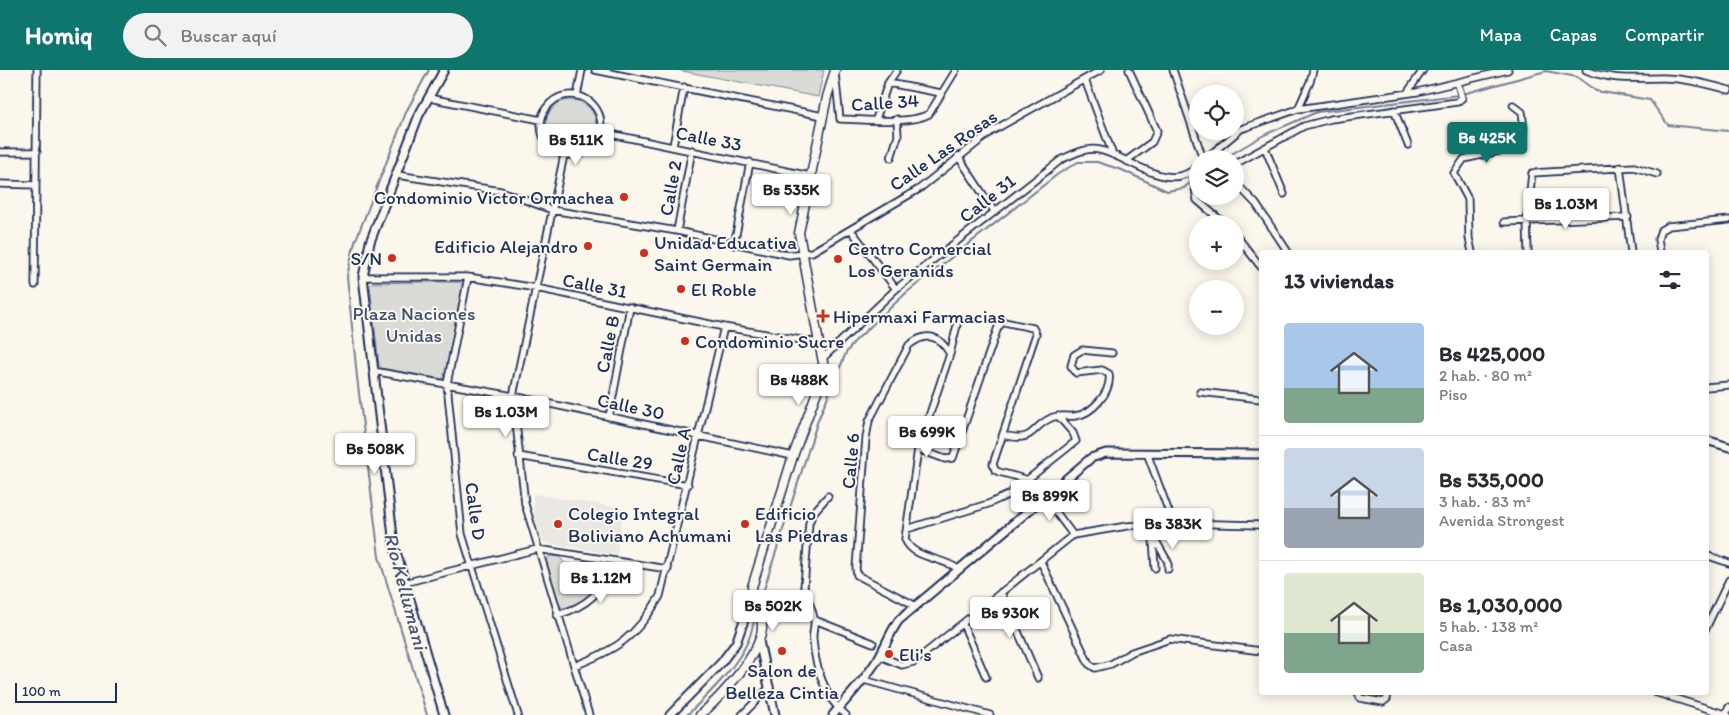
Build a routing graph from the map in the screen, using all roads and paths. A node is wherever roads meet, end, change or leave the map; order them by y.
1 (38, 70) edge
2 (444, 70) edge
3 (582, 70) edge
4 (595, 70) edge
5 (897, 70) edge
6 (956, 70) edge
7 (1101, 70) edge
8 (1129, 70) edge
9 (1173, 70) edge
10 (1313, 70) edge
11 (1423, 70) edge
12 (1508, 70) edge
13 (1586, 70) edge
14 (835, 71) edge
15 (1597, 73) edge
16 (1085, 80) junction
17 (888, 83) junction
18 (684, 87) junction
19 (1459, 90) junction
20 (1729, 90) edge
21 (941, 93) junction
22 (1407, 93) junction
23 (429, 96) junction
24 (577, 96) junction
25 (1513, 105) dead end
26 (1298, 109) junction
27 (1394, 110) junction
28 (823, 116) junction
29 (876, 119) junction
30 (897, 119) junction
31 (541, 120) junction
32 (601, 132) junction
33 (673, 146) junction
34 (1408, 146) dead end
35 (1265, 148) junction
36 (692, 150) junction
37 (1201, 150) edge
38 (1215, 150) edge
39 (0, 152) edge
40 (37, 152) junction
41 (564, 155) junction
42 (1113, 155) junction
43 (958, 156) junction
44 (891, 158) dead end
45 (1244, 159) edge
46 (1126, 161) junction
47 (750, 162) junction
48 (1620, 167) junction
49 (1657, 174) dead end
50 (397, 175) junction
51 (810, 176) junction
52 (1189, 176) edge
53 (0, 184) edge
54 (36, 185) junction
55 (1244, 191) edge
56 (1284, 194) dead end
57 (1203, 205) edge
58 (552, 210) junction
59 (994, 211) junction
60 (1214, 215) edge
61 (1628, 217) junction
62 (1729, 220) edge
63 (1528, 221) junction
64 (1504, 222) dead end
65 (851, 230) junction
66 (677, 231) junction
67 (734, 245) junction
68 (1244, 245) edge
69 (1287, 250) edge
70 (1472, 250) edge
71 (1528, 250) edge
72 (1632, 250) edge
73 (1660, 250) edge
74 (803, 254) junction
75 (1259, 264) edge
76 (363, 277) junction
77 (468, 277) junction
78 (35, 285) dead end
79 (536, 288) junction
80 (896, 289) junction
81 (630, 307) junction
82 (957, 325) dead end
83 (724, 327) junction
84 (818, 343) junction
85 (1112, 353) dead end
86 (950, 354) junction
87 (823, 358) junction
88 (374, 371) junction
89 (447, 384) junction
90 (1729, 385) edge
91 (1709, 387) edge
92 (1200, 392) dead end
93 (514, 396) junction
94 (1259, 399) edge
95 (1058, 416) junction
96 (609, 417) junction
97 (698, 435) junction
98 (1003, 435) junction
99 (1709, 441) edge
100 (1729, 447) edge
101 (918, 449) junction
102 (1147, 453) junction
103 (1259, 454) edge
104 (518, 456) junction
105 (793, 456) junction
106 (1026, 479) junction
107 (688, 485) junction
108 (828, 496) dead end
109 (1044, 496) junction
110 (1173, 523) junction
111 (1152, 524) junction
112 (1259, 525) edge
113 (907, 529) junction
114 (1073, 535) junction
115 (1154, 539) junction
116 (537, 549) junction
117 (1709, 556) edge
118 (614, 561) junction
119 (1041, 562) junction
120 (1729, 564) edge
121 (472, 566) junction
122 (668, 568) junction
123 (1155, 568) dead end
124 (958, 569) junction
125 (1168, 569) dead end
126 (1729, 580) edge
127 (404, 583) junction
128 (1001, 592) junction
129 (753, 601) junction
130 (916, 606) junction
131 (557, 615) junction
132 (814, 620) junction
133 (1709, 622) edge
134 (963, 624) junction
135 (759, 641) junction
136 (873, 643) dead end
137 (1259, 651) edge
138 (880, 656) junction
139 (574, 666) junction
140 (986, 677) dead end
141 (1038, 678) dead end
142 (864, 680) junction
143 (770, 687) junction
144 (1359, 695) edge
145 (1674, 695) edge
146 (1387, 696) edge
147 (1729, 707) edge
148 (835, 712) edge
149 (444, 715) edge
150 (518, 715) edge
151 (589, 715) edge
152 (670, 715) edge
153 (700, 715) edge
154 (742, 715) edge
155 (775, 715) edge
156 (846, 715) edge
157 (990, 715) edge
158 (1726, 715) edge

1 - 40 street
2 - 23 street
3 - 24 street
4 - 18 street
5 - 17 street
6 - 21 street, Calle 34
7 - 16 street, Calle Las Rosas
8 - 46 street
9 - 37 street
10 - 26 street
11 - 22 street
12 - 19 street
13 - 15 street
14 - 28 main road
14 - 29 street, Calle 34
15 - 20 street
16 - 42 street
16 - 43 street, Calle Las Rosas
17 - 21 street
17 - 29 street
18 - 28 street
18 - 33 street
19 - 22 street
19 - 27 street
21 - 30 street, Calle 34
22 - 26 street
23 - 31 street
23 - 50 street
24 - 31 street
24 - 32 street
25 - 70 street
26 - 38 street
27 - 34 street
27 - 35 street
28 - 51 main road
29 - 30 street, Calle 34
30 - 44 street
31 - 41 street
32 - 33 street, Calle 33
32 - 41 street
33 - 36 street, Calle 33
35 - 45 street
35 - 56 street
36 - 47 street, Calle 33
36 - 66 street, Calle 2
39 - 40 street
40 - 54 street
41 - 58 street
42 - 46 street, Calle 31
42 - 59 street, Calle 31
43 - 59 street
43 - 65 street, Calle Las Rosas
46 - 52 street, Calle 31
47 - 51 street, Calle 33
47 - 67 street
48 - 49 street
48 - 61 street
48 - 63 street
50 - 58 street
50 - 76 street
51 - 74 main road
53 - 54 street
54 - 78 street
55 - 69 street
57 - 60 street
58 - 66 street
58 - 79 street
59 - 80 street, Calle 31
61 - 63 street
61 - 72 street
62 - 73 street
63 - 64 street
63 - 71 street
65 - 74 street, Calle Las Rosas
65 - 80 street
66 - 67 street
67 - 74 street
68 - 75 street
74 - 84 main road
76 - 77 street, Calle 31
76 - 88 street
77 - 79 street, Calle 31
77 - 89 street, Calle D
79 - 81 street, Calle 31
79 - 93 street
80 - 87 street, Calle 31
81 - 83 street, Calle 31
81 - 96 street, Calle B
82 - 86 street
83 - 84 street, Calle 31
83 - 97 street, Calle A
84 - 87 main road
85 - 95 street
86 - 101 street
86 - 130 street, Calle 6
87 - 105 main road
88 - 89 street, Calle 30
88 - 127 street
89 - 93 street, Calle 30
89 - 121 street, Calle D
90 - 91 street
92 - 94 street
93 - 96 street, Calle 30
93 - 104 street
95 - 98 street
95 - 106 street
96 - 97 street, Calle 30
97 - 105 street, Calle 30
97 - 107 street, Calle A
98 - 101 street
98 - 106 street
99 - 100 street
101 - 113 street
102 - 103 street
102 - 109 street
102 - 110 street
104 - 107 street, Calle 29
104 - 116 street
105 - 129 main road
106 - 113 street
107 - 122 street, Calle A
108 - 132 street
109 - 114 street
109 - 124 street
110 - 111 street
110 - 112 street
111 - 114 street
111 - 115 street
113 - 124 street
114 - 119 street
115 - 123 street
115 - 125 street
116 - 118 street
116 - 121 street
116 - 131 street
117 - 120 street
118 - 122 street
118 - 131 street
119 - 128 street
119 - 137 street
121 - 127 street
121 - 150 street, Calle D
122 - 139 street, Calle A
124 - 130 street
126 - 133 street
127 - 149 street
128 - 134 street
128 - 141 street
129 - 135 main road
129 - 152 street
130 - 138 street
131 - 139 street
132 - 136 street
132 - 148 street
134 - 138 street
134 - 140 street
135 - 143 street
135 - 153 main road
138 - 142 street
139 - 151 street
142 - 148 street
142 - 157 street
143 - 154 street
143 - 155 street
144 - 146 street
145 - 158 street
147 - 158 street
148 - 156 street

